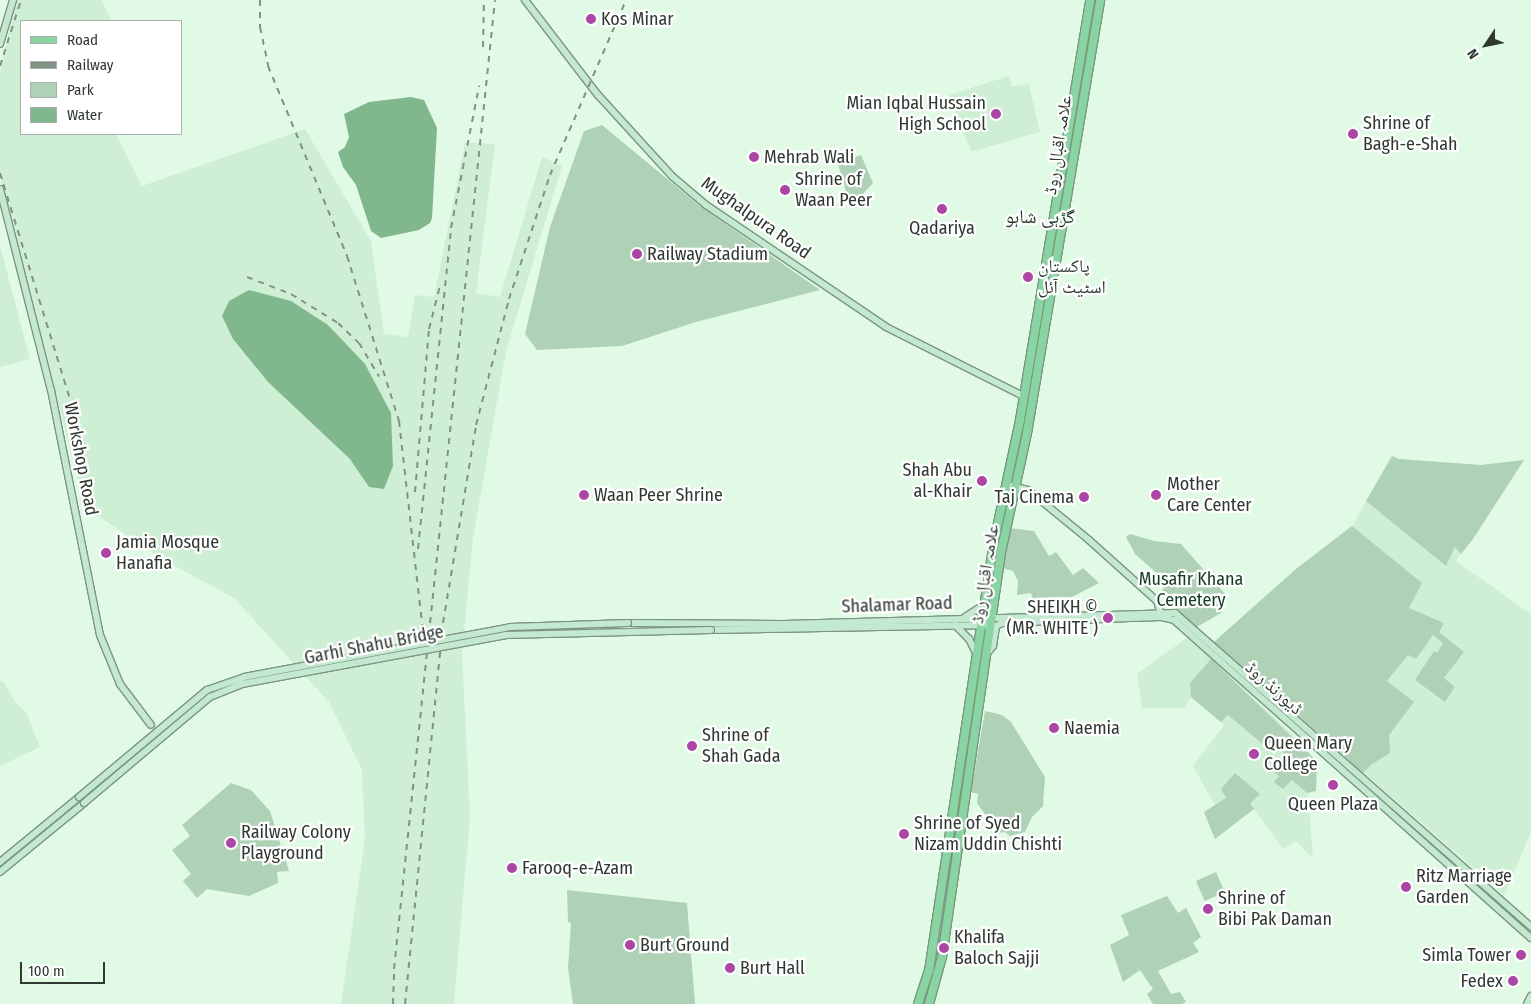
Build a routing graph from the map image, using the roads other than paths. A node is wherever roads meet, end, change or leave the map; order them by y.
1 (13, 0) edge
2 (525, 0) edge
3 (1090, 0) edge
4 (1100, 0) edge
5 (0, 44) edge
6 (0, 189) edge
7 (1042, 278) junction
8 (1052, 279) junction
9 (1023, 396) junction
10 (1008, 484) junction
11 (1016, 487) junction
12 (985, 604) junction
13 (1175, 613) joint
14 (1161, 614) junction
15 (964, 618) junction
16 (982, 621) junction
17 (993, 621) junction
18 (628, 623) joint
19 (955, 625) junction
20 (711, 630) joint
21 (988, 652) junction
22 (978, 656) junction
23 (968, 717) junction
24 (978, 717) junction
25 (151, 725) dead end
26 (0, 862) edge
27 (0, 872) edge
28 (1531, 927) edge
29 (1531, 938) edge
30 (1531, 996) edge
31 (918, 1004) edge
32 (928, 1004) edge
33 (1527, 1004) edge

1 - 5 main road
2 - 9 main road, Mughalpura Road
3 - 7 main road, علامہ اقبال روڈ
4 - 8 main road, علامہ اقبال روڈ
6 - 25 main road, Workshop Road
7 - 8 main road
7 - 9 main road, علامہ اقبال روڈ
8 - 11 main road, علامہ اقبال روڈ
9 - 10 main road, علامہ اقبال روڈ
10 - 11 main road, ڈیورنڈ روڈ
10 - 12 main road, علامہ اقبال روڈ
11 - 14 main road, ڈیورنڈ روڈ
11 - 17 main road, علامہ اقبال روڈ
12 - 15 main road
12 - 16 main road, علامہ اقبال روڈ
13 - 14 main road, Shalamar Road
13 - 28 main road, ڈیورنڈ روڈ
14 - 17 main road, Shalamar Road
14 - 21 main road, ڈیورنڈ روڈ
14 - 29 main road, ڈیورنڈ روڈ
15 - 16 main road, Shalamar Road
15 - 18 main road, Shalamar Road
16 - 17 main road, Shalamar Road
16 - 19 main road, Shalamar Road
16 - 22 main road, علامہ اقبال روڈ
17 - 21 main road, علامہ اقبال روڈ
18 - 26 main road, Garhi Shahu Bridge, bridge
19 - 20 main road, Shalamar Road
19 - 22 main road
20 - 27 main road, Garhi Shahu Bridge, bridge
21 - 24 main road, علامہ اقبال روڈ
22 - 23 main road, علامہ اقبال روڈ
23 - 24 main road
23 - 31 main road, علامہ اقبال روڈ
24 - 32 main road, علامہ اقبال روڈ
30 - 33 main road

